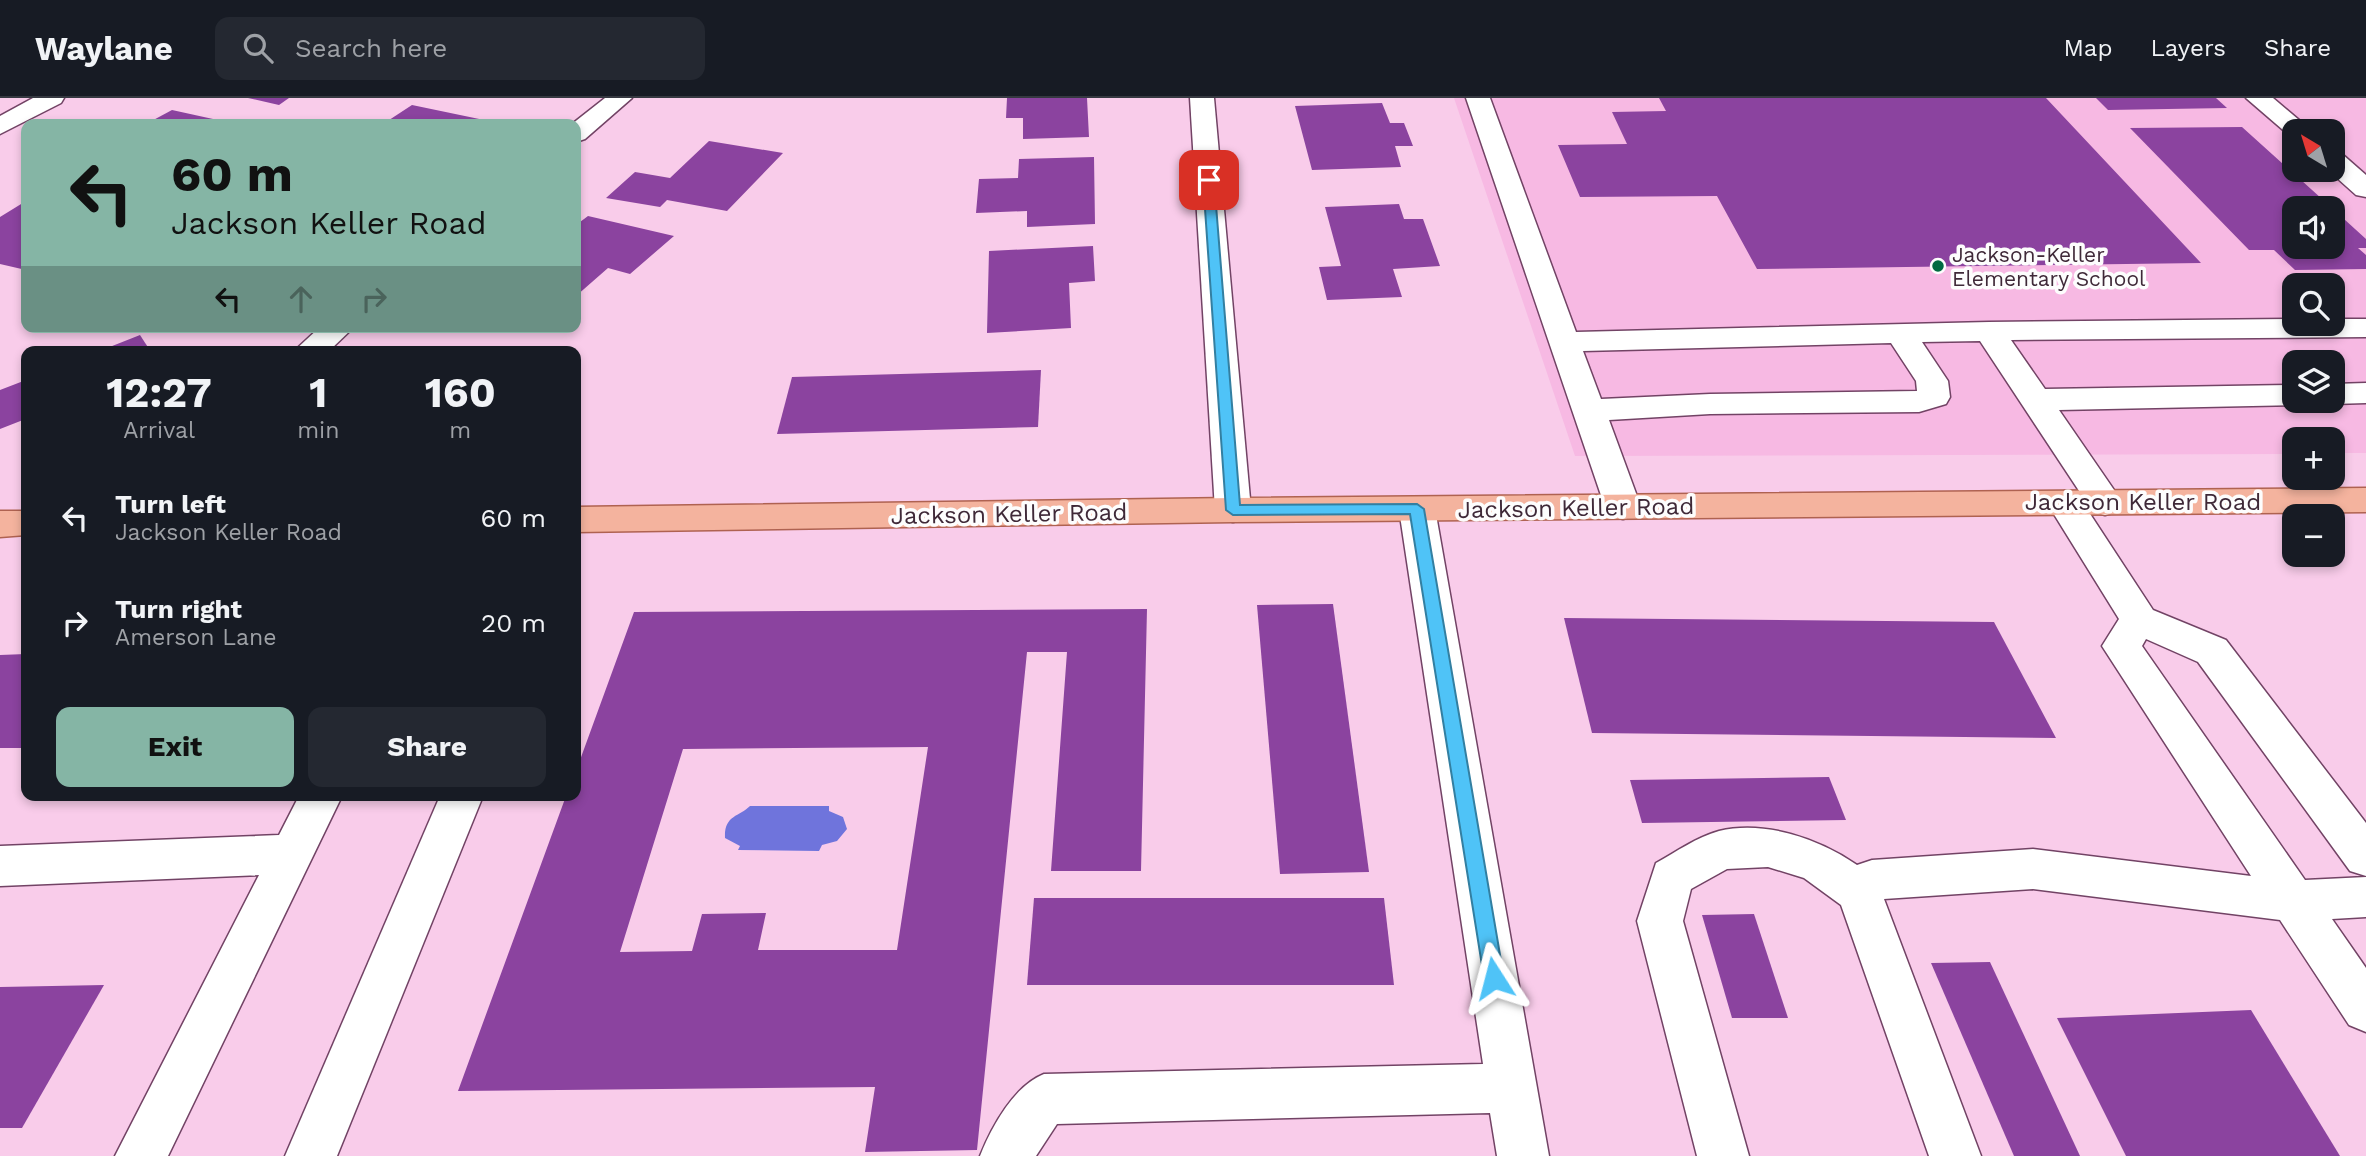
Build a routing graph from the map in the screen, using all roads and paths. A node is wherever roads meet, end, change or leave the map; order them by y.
1 (52, 98) edge
2 (620, 98) edge
3 (1202, 98) edge
4 (1478, 98) edge
5 (2258, 98) edge
6 (5, 119) edge
7 (2284, 119) edge
8 (581, 130) edge
9 (2366, 152) edge
10 (2345, 153) edge
11 (2345, 171) edge
12 (2366, 189) edge
13 (2366, 328) edge
14 (1989, 331) junction
15 (332, 333) edge
16 (1900, 333) junction
17 (1566, 342) junction
18 (316, 346) edge
19 (2366, 393) edge
20 (2345, 394) edge
21 (2282, 395) edge
22 (2037, 400) junction
23 (1589, 410) junction
24 (2366, 500) edge
25 (2064, 503) junction
26 (2105, 503) junction
27 (1623, 507) junction
28 (1417, 509) junction
29 (1233, 510) junction
30 (581, 520) edge
31 (21, 523) edge
32 (0, 524) edge
33 (2139, 620) junction
34 (318, 801) edge
35 (459, 801) edge
36 (292, 854) junction
37 (2366, 857) edge
38 (0, 866) edge
39 (1858, 892) junction
40 (2366, 897) edge
41 (2293, 901) junction
42 (2366, 1009) edge
43 (1512, 1088) junction
44 (141, 1156) edge
45 (311, 1156) edge
46 (1006, 1156) edge
47 (1523, 1156) edge
48 (1723, 1156) edge
49 (1955, 1156) edge

1 - 6 street
2 - 8 street
3 - 29 street
4 - 17 street
5 - 7 street
9 - 10 street
11 - 12 street
13 - 14 street
14 - 16 street
14 - 22 street
15 - 18 street
16 - 17 street
16 - 23 street
17 - 23 street
19 - 20 street
21 - 22 street
22 - 26 street
23 - 27 street
24 - 26 main road, Jackson Keller Road
25 - 26 main road, Jackson Keller Road
25 - 27 main road, Jackson Keller Road
25 - 33 street
27 - 28 main road, Jackson Keller Road
28 - 29 main road, Jackson Keller Road
28 - 43 street
29 - 30 main road, Jackson Keller Road
31 - 32 main road
33 - 37 street
33 - 41 street
34 - 36 street
35 - 45 street
36 - 38 street
36 - 44 street
39 - 41 street
39 - 48 street
39 - 49 street
40 - 41 street
41 - 42 street
43 - 46 street
43 - 47 street

